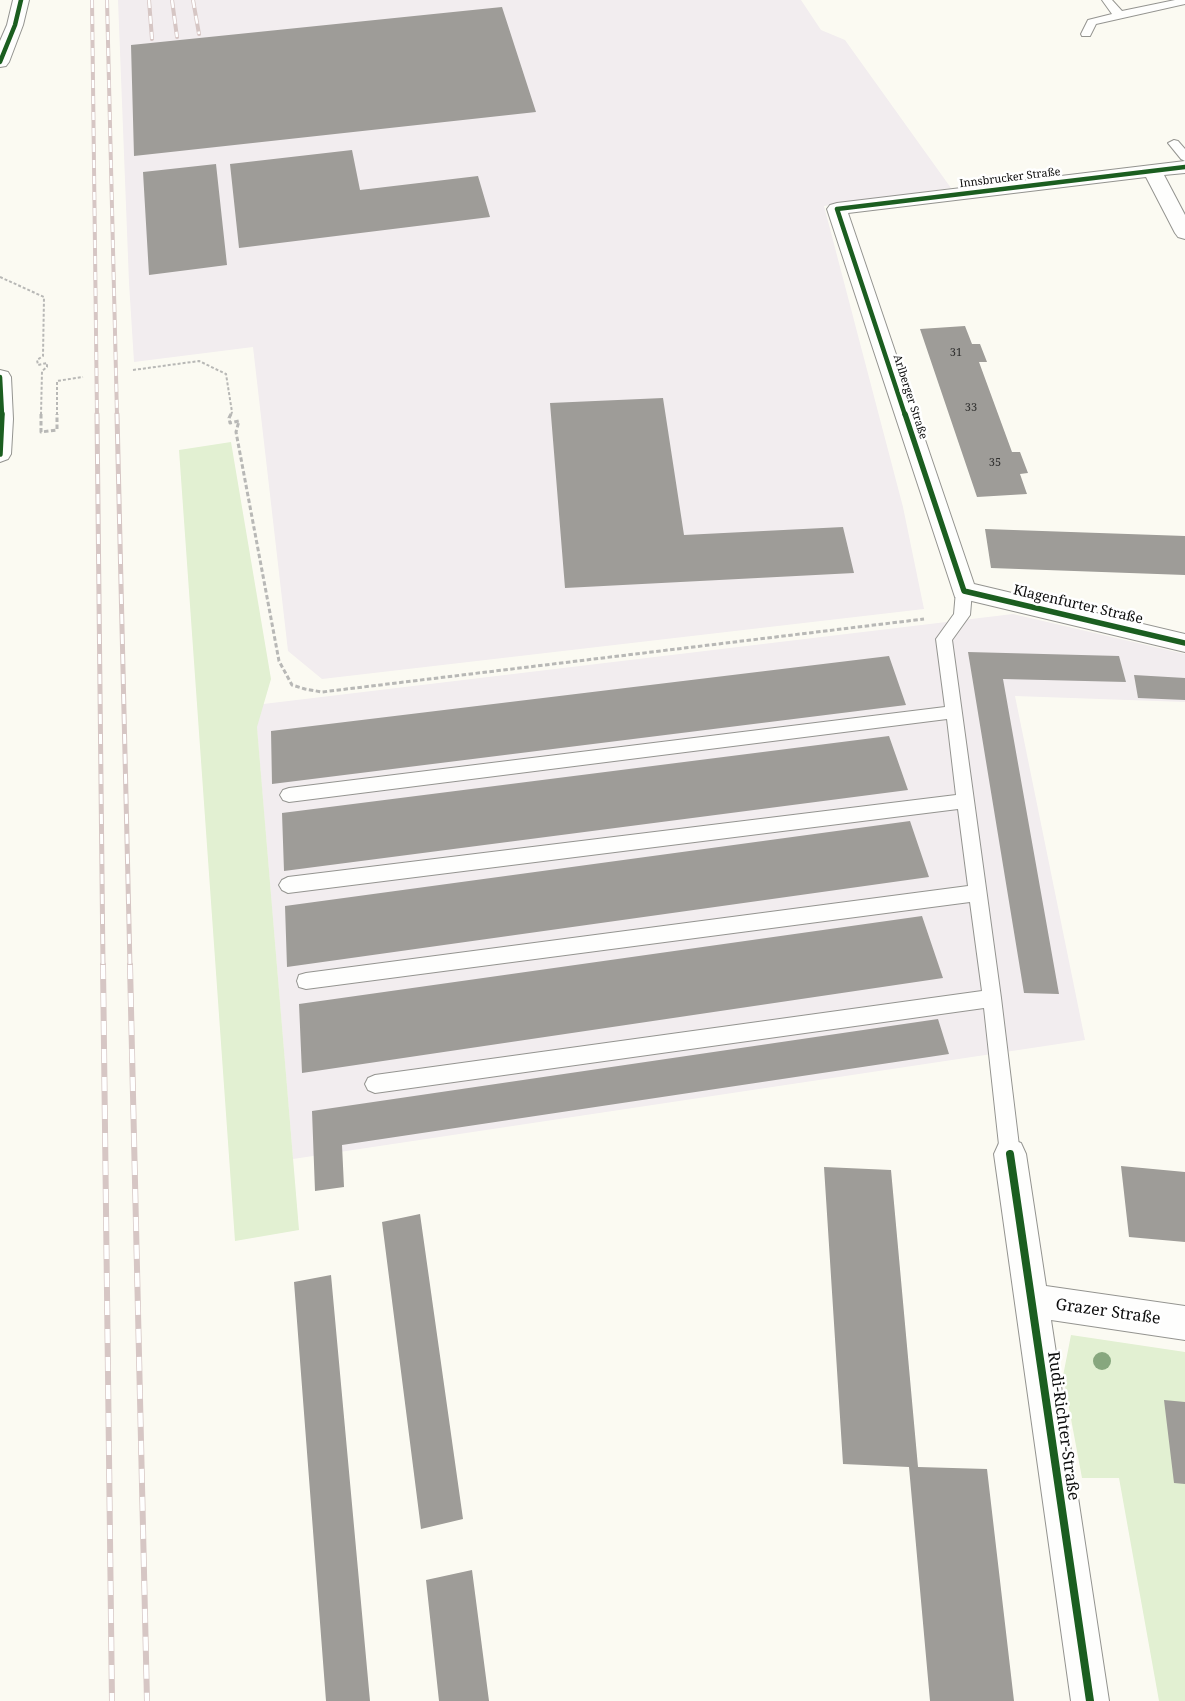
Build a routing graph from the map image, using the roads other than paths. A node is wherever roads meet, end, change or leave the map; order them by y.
1 (21, 0) edge
2 (1107, 0) edge
3 (1185, 1) edge
4 (1119, 15) junction
5 (1086, 34) dead end
6 (0, 62) edge
7 (1174, 143) dead end
8 (1185, 157) edge
9 (1185, 167) edge
10 (1152, 171) junction
11 (836, 209) joint
12 (1185, 233) edge
13 (0, 377) edge
14 (0, 454) edge
15 (963, 603) junction
16 (1185, 643) edge
17 (953, 712) junction
18 (288, 795) dead end
19 (964, 801) junction
20 (288, 885) dead end
21 (977, 892) junction
22 (306, 981) dead end
23 (992, 998) junction
24 (375, 1084) dead end
25 (1010, 1154) joint
26 (1031, 1300) junction
27 (1185, 1323) edge
28 (1090, 1701) edge

1 - 6 street
2 - 4 lane
3 - 4 lane
4 - 5 lane
7 - 8 lane
9 - 10 street, Innsbrucker Straße
10 - 11 street, Innsbrucker Straße
10 - 12 street
11 - 15 street, Arlberger Straße
13 - 14 street
15 - 16 street, Klagenfurter Straße
15 - 17 lane
17 - 18 lane
17 - 19 lane
19 - 20 lane
19 - 21 lane
21 - 22 lane
21 - 23 lane
23 - 24 lane
23 - 25 lane
25 - 26 street, Rudi-Richter-Straße
26 - 27 street, Grazer Straße
26 - 28 street, Rudi-Richter-Straße

